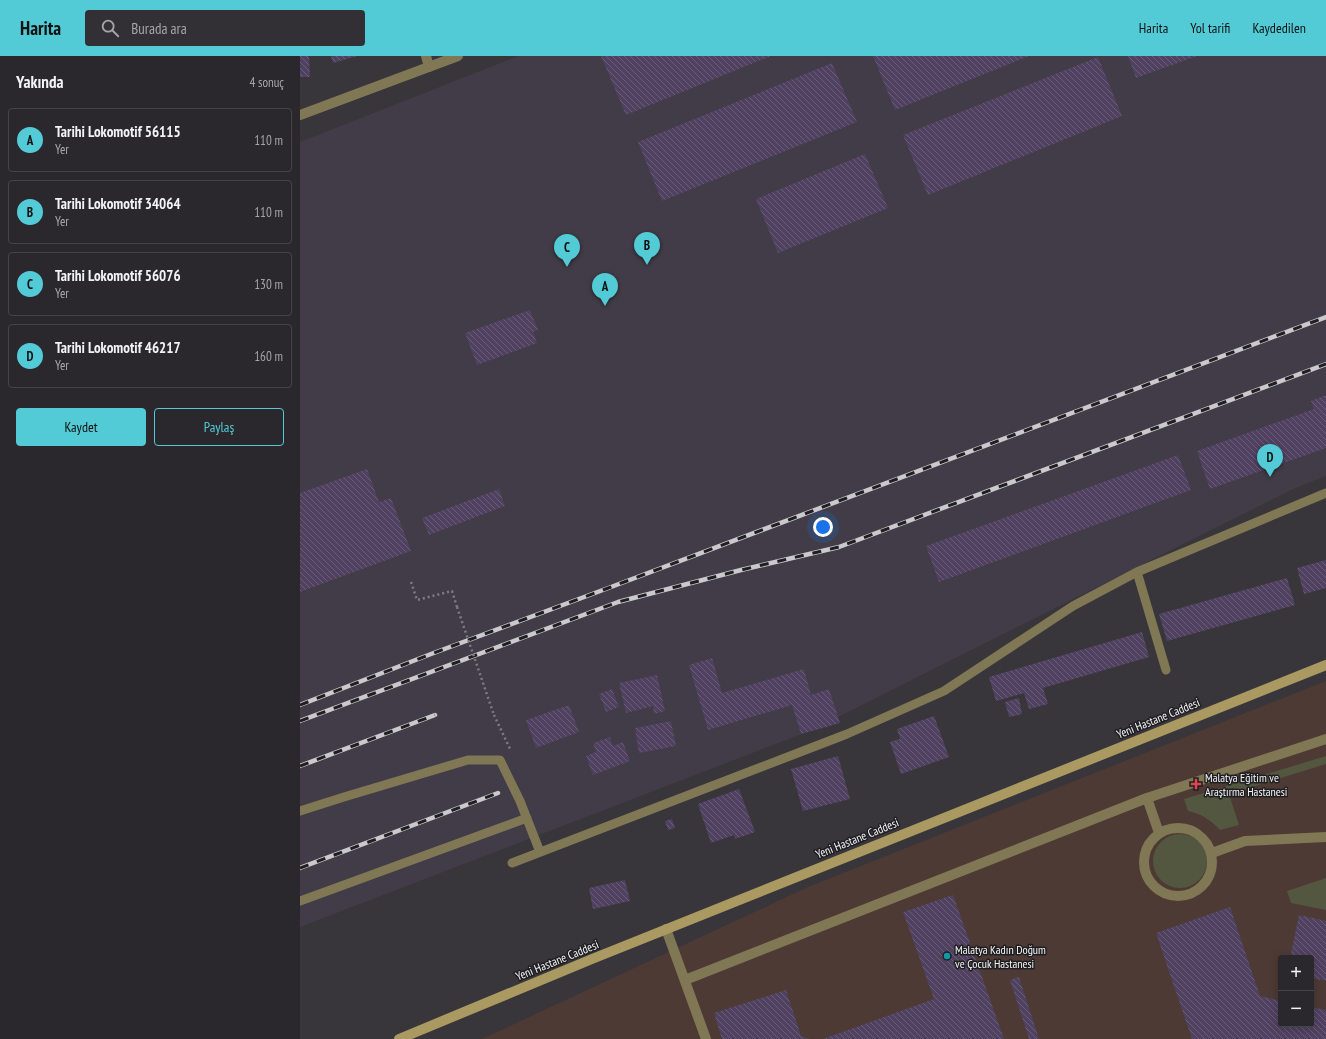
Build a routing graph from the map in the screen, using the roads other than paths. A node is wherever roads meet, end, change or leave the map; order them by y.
1 (426, 56) edge
2 (458, 56) edge
3 (429, 67) junction
4 (300, 115) edge
5 (1326, 493) edge
6 (1137, 572) junction
7 (1326, 665) edge
8 (1166, 670) dead end
9 (1326, 739) edge
10 (1146, 798) junction
11 (300, 811) edge
12 (527, 818) junction
13 (1159, 833) junction
14 (1326, 837) edge
15 (540, 852) junction
16 (1212, 853) junction
17 (512, 863) dead end
18 (300, 901) edge
19 (666, 929) junction
20 (685, 980) junction
21 (399, 1039) edge
22 (706, 1039) edge

1 - 3 street
2 - 3 street
3 - 4 street
5 - 6 lane
6 - 8 lane
6 - 15 lane
7 - 19 main road, Yeni Hastane Caddesi
9 - 10 street
10 - 13 street
10 - 20 street
11 - 12 lane
12 - 15 lane
12 - 18 lane
13 - 16 street
13 - 16 street
14 - 16 street
15 - 17 lane
19 - 20 street
19 - 21 main road, Yeni Hastane Caddesi
20 - 22 street

